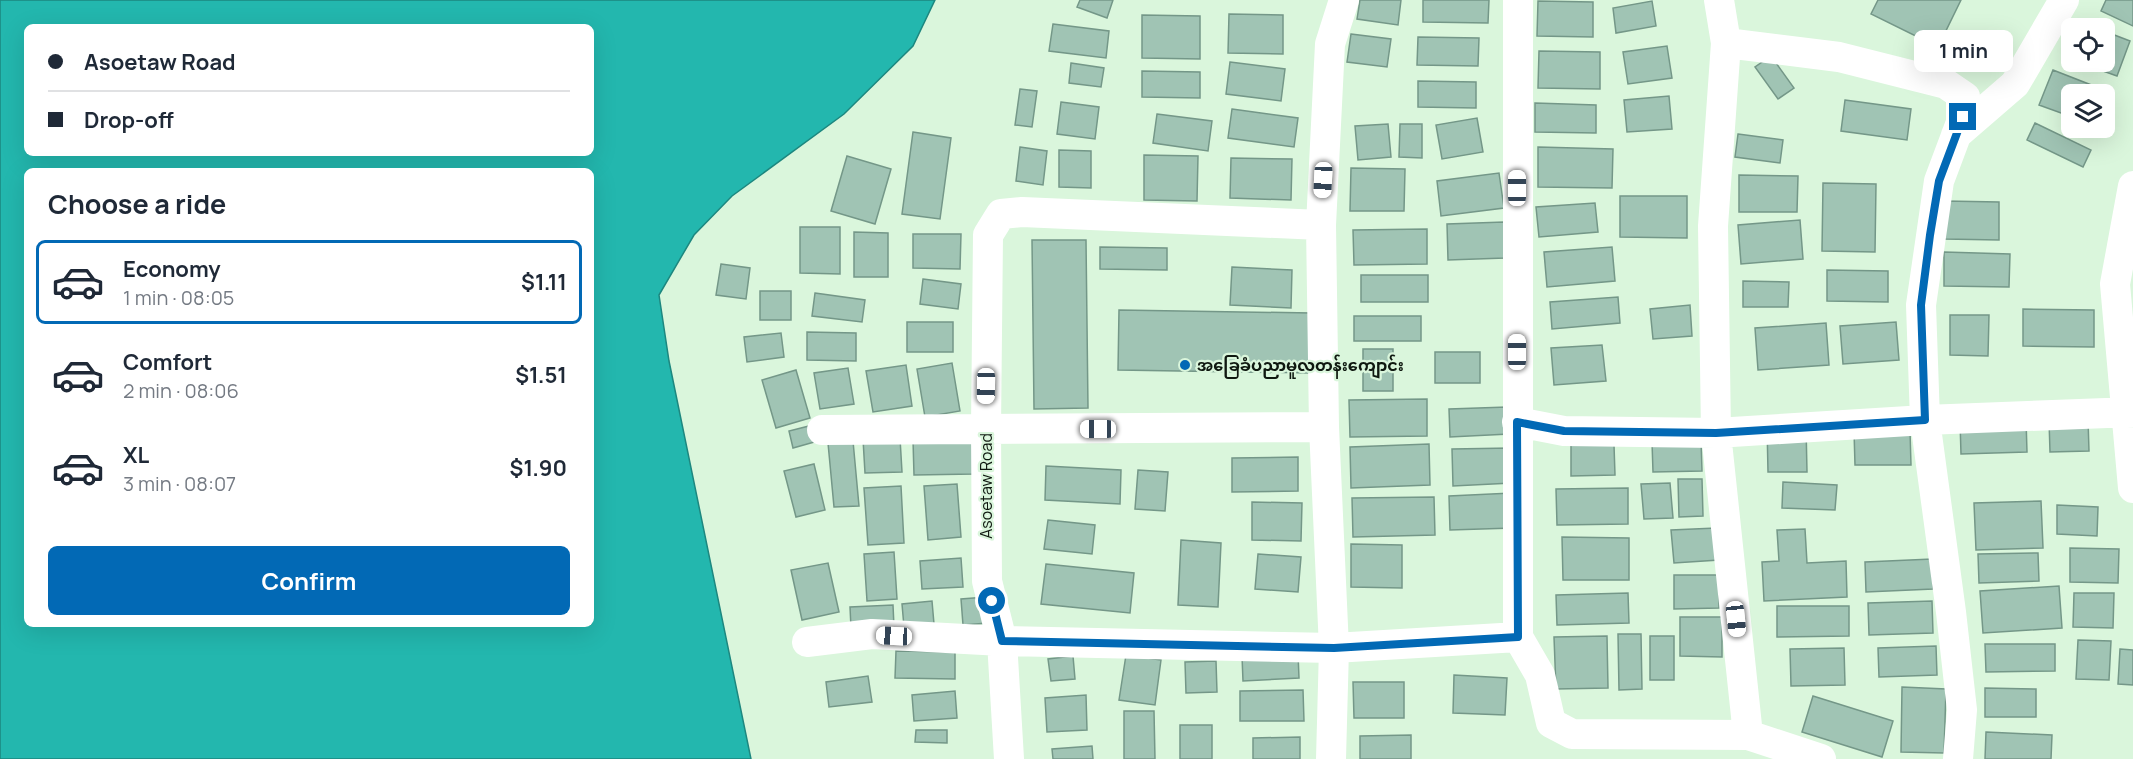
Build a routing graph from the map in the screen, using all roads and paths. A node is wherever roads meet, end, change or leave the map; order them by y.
1 (1344, 0) edge
2 (1518, 0) edge
3 (1719, 0) edge
4 (2064, 0) edge
5 (1726, 43) junction
6 (1956, 135) junction
7 (2133, 186) edge
8 (1321, 225) junction
9 (2130, 412) edge
10 (1925, 420) junction
11 (1517, 422) junction
12 (1323, 427) junction
13 (986, 429) junction
14 (822, 430) dead end
15 (1716, 433) junction
16 (2133, 488) edge
17 (1518, 637) junction
18 (1002, 641) junction
19 (807, 642) dead end
20 (1334, 648) junction
21 (1748, 735) junction
22 (1009, 759) edge
23 (1331, 759) edge
24 (1821, 759) edge
25 (1958, 759) edge

1 - 8 street
2 - 11 street
3 - 5 street
4 - 6 street
5 - 6 street
5 - 15 street
6 - 10 street
7 - 9 street
8 - 12 street
8 - 13 street, Asoetaw Road
9 - 10 street
9 - 16 street
10 - 15 street
10 - 25 street
11 - 15 street
11 - 17 street
12 - 13 street
12 - 20 street
13 - 14 street
13 - 18 street, Asoetaw Road
15 - 21 street
17 - 20 street
17 - 21 street
18 - 19 street
18 - 20 street
18 - 22 street, Asoetaw Road
20 - 23 street
21 - 24 street

